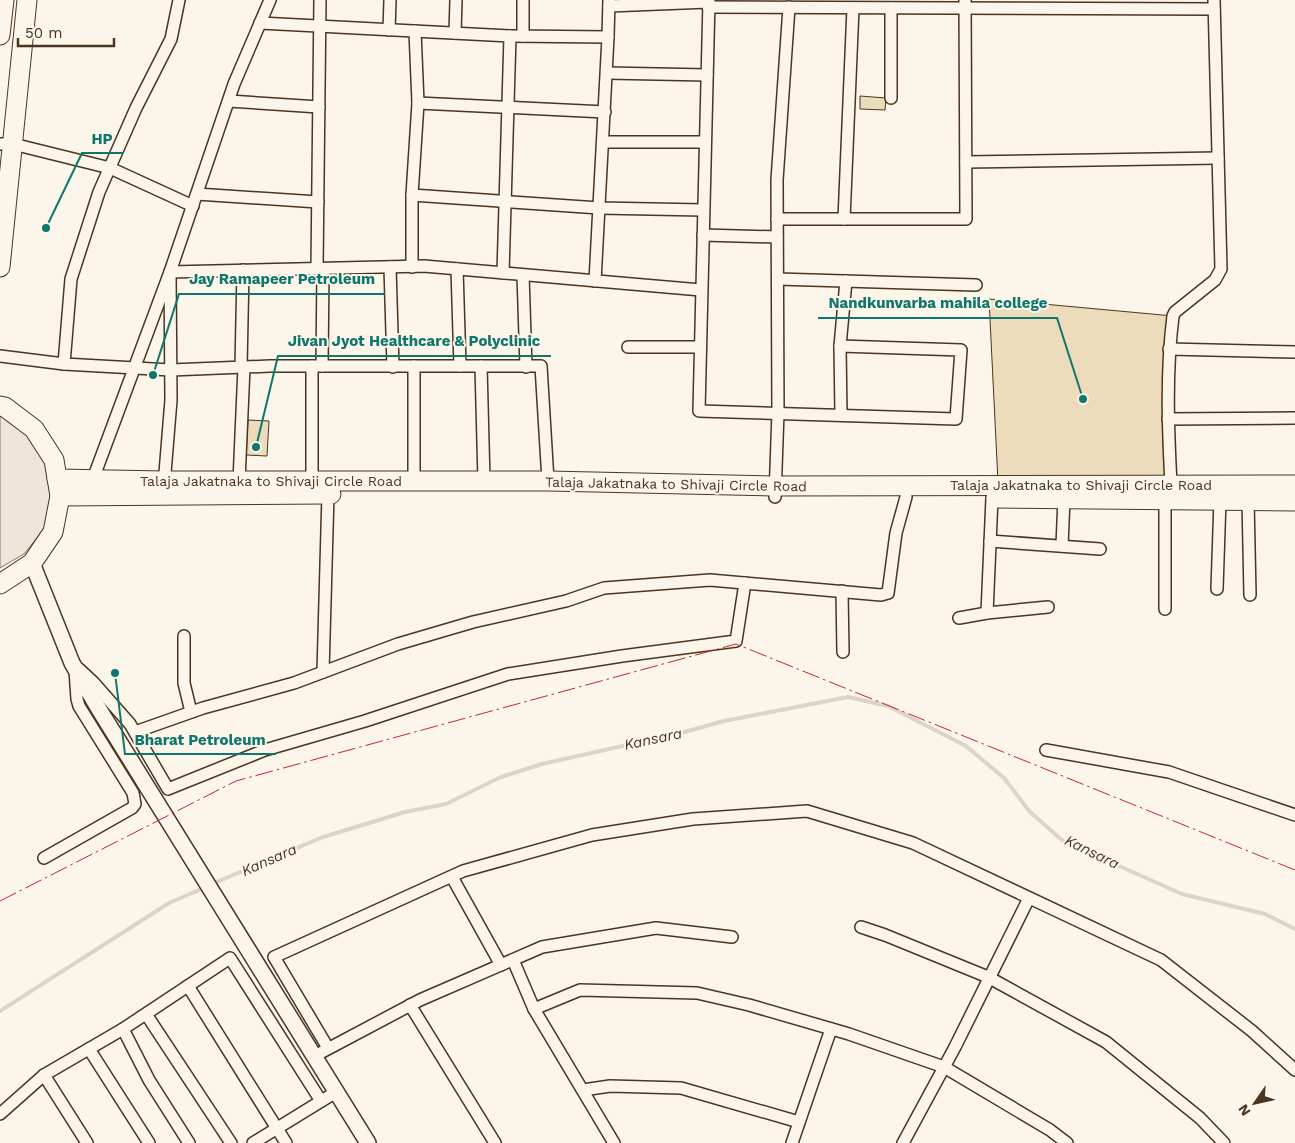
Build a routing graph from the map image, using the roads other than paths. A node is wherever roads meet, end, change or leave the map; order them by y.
1 (4, 0) edge
2 (27, 0) edge
3 (179, 0) edge
4 (270, 0) edge
5 (320, 0) edge
6 (390, 0) edge
7 (456, 0) edge
8 (523, 0) edge
9 (609, 3) edge
10 (708, 3) edge
11 (965, 4) edge
12 (1033, 4) edge
13 (1149, 4) edge
14 (1214, 5) edge
15 (789, 7) junction
16 (853, 8) junction
17 (891, 8) junction
18 (260, 23) junction
19 (320, 26) junction
20 (389, 30) junction
21 (415, 31) junction
22 (455, 33) junction
23 (0, 35) edge
24 (510, 36) junction
25 (523, 36) junction
26 (608, 37) junction
27 (606, 73) junction
28 (706, 75) junction
29 (891, 98) dead end
30 (229, 101) junction
31 (418, 103) junction
32 (319, 107) junction
33 (508, 107) junction
34 (605, 112) junction
35 (603, 142) junction
36 (705, 142) junction
37 (6, 144) edge
38 (1218, 158) junction
39 (966, 162) junction
40 (110, 168) junction
41 (197, 194) junction
42 (412, 195) junction
43 (318, 202) junction
44 (505, 202) junction
45 (193, 206) junction
46 (599, 208) junction
47 (703, 210) junction
48 (777, 219) junction
49 (844, 219) junction
50 (703, 235) junction
51 (778, 237) junction
52 (412, 266) junction
53 (0, 267) edge
54 (390, 267) junction
55 (320, 269) junction
56 (457, 269) junction
57 (243, 270) junction
58 (170, 272) junction
59 (504, 273) junction
60 (523, 275) junction
61 (778, 279) junction
62 (596, 281) junction
63 (846, 281) junction
64 (976, 285) dead end
65 (701, 290) junction
66 (840, 346) junction
67 (628, 347) dead end
68 (700, 347) junction
69 (1169, 349) junction
70 (1295, 352) edge
71 (0, 356) edge
72 (64, 364) junction
73 (317, 366) junction
74 (414, 366) junction
75 (460, 366) junction
76 (481, 366) junction
77 (526, 366) junction
78 (242, 367) junction
79 (393, 367) junction
80 (134, 368) junction
81 (171, 370) junction
82 (0, 406) edge
83 (778, 412) junction
84 (840, 415) junction
85 (1295, 418) edge
86 (1168, 419) junction
87 (93, 479) junction
88 (239, 481) junction
89 (312, 481) junction
90 (414, 481) junction
91 (484, 481) junction
92 (548, 482) junction
93 (1295, 485) edge
94 (58, 487) junction
95 (164, 488) junction
96 (775, 492) junction
97 (1168, 492) junction
98 (328, 494) junction
99 (906, 497) junction
100 (992, 498) junction
101 (1064, 498) junction
102 (1220, 500) junction
103 (1248, 500) junction
104 (1295, 501) edge
105 (990, 541) junction
106 (1062, 546) junction
107 (1100, 549) dead end
108 (32, 563) junction
109 (745, 583) junction
110 (0, 584) edge
111 (1218, 589) dead end
112 (842, 591) junction
113 (1250, 595) dead end
114 (1048, 607) dead end
115 (1165, 609) dead end
116 (987, 613) junction
117 (959, 618) dead end
118 (184, 636) dead end
119 (843, 652) dead end
120 (74, 666) junction
121 (323, 672) junction
122 (191, 712) junction
123 (135, 732) junction
124 (1046, 750) dead end
125 (1295, 816) edge
126 (44, 858) dead end
127 (452, 877) junction
128 (1029, 898) junction
129 (860, 927) dead end
130 (732, 937) dead end
131 (513, 960) junction
132 (501, 965) junction
133 (988, 977) junction
134 (188, 986) junction
135 (410, 1005) junction
136 (534, 1009) junction
137 (146, 1014) junction
138 (123, 1029) junction
139 (831, 1029) junction
140 (328, 1048) junction
141 (89, 1049) junction
142 (314, 1056) junction
143 (944, 1067) junction
144 (1295, 1070) edge
145 (44, 1076) junction
146 (583, 1090) junction
147 (336, 1092) junction
148 (321, 1101) junction
149 (0, 1114) edge
150 (799, 1122) junction
151 (277, 1128) junction
152 (905, 1142) edge
153 (87, 1143) edge
154 (149, 1143) edge
155 (189, 1143) edge
156 (231, 1143) edge
157 (253, 1143) edge
158 (286, 1143) edge
159 (368, 1143) edge
160 (495, 1143) edge
161 (614, 1143) edge
162 (792, 1143) edge
163 (1067, 1143) edge
164 (1224, 1143) edge

1 - 23 main road
2 - 37 main road
3 - 40 street
4 - 18 street
5 - 19 street
6 - 20 street
7 - 22 street
8 - 25 street
9 - 10 street
9 - 26 street
10 - 15 street
10 - 28 street
11 - 12 street
11 - 17 street
11 - 39 street
12 - 13 street
13 - 14 street
14 - 38 street
15 - 16 street
15 - 48 street
16 - 17 street
16 - 49 street
17 - 29 street
18 - 19 street
18 - 30 street
19 - 20 street
19 - 32 street
20 - 21 street
21 - 22 street
21 - 31 street
22 - 24 street
24 - 25 street
24 - 33 street
25 - 26 street
26 - 27 street
27 - 28 street
27 - 34 street
28 - 36 street
30 - 32 street
30 - 41 street
31 - 33 street
31 - 42 street
32 - 43 street
33 - 34 street
33 - 44 street
34 - 35 street
35 - 36 street
35 - 46 street
36 - 47 street
37 - 40 street
37 - 53 main road
38 - 39 street
38 - 69 street
39 - 49 street
40 - 45 street
40 - 72 street
41 - 43 street
41 - 45 street
42 - 44 street
42 - 52 street
43 - 55 street
44 - 46 street
44 - 59 street
45 - 58 street
46 - 47 street
46 - 62 street
47 - 50 street
48 - 49 street
48 - 51 street
50 - 51 street
50 - 65 street
51 - 61 street
52 - 54 street
52 - 56 street
54 - 55 street
54 - 79 street
55 - 57 street
55 - 73 street
56 - 59 street
56 - 75 street
57 - 58 street
57 - 78 street
58 - 80 street
58 - 81 street
59 - 60 street
60 - 62 street
60 - 77 street
61 - 63 street
61 - 83 street
62 - 65 street
63 - 64 street
63 - 66 street
65 - 68 street
66 - 84 street
66 - 84 street
67 - 68 street
68 - 83 street
69 - 70 street
69 - 86 street
71 - 72 street
72 - 80 street
73 - 78 street
73 - 79 street
73 - 89 street
74 - 75 street
74 - 79 street
74 - 90 street
75 - 76 street
76 - 77 street
76 - 91 street
77 - 92 street
78 - 81 street
78 - 88 street
80 - 81 street
80 - 87 street
81 - 95 street
82 - 94 main road
83 - 84 street
83 - 96 street
85 - 86 street
86 - 97 street
87 - 94 main road, Talaja Jakatnaka to Shivaji Circle Road
87 - 95 main road, Talaja Jakatnaka to Shivaji Circle Road
88 - 89 main road, Talaja Jakatnaka to Shivaji Circle Road
88 - 95 main road, Talaja Jakatnaka to Shivaji Circle Road
89 - 90 main road, Talaja Jakatnaka to Shivaji Circle Road
90 - 91 main road, Talaja Jakatnaka to Shivaji Circle Road
91 - 92 main road, Talaja Jakatnaka to Shivaji Circle Road
92 - 96 main road, Talaja Jakatnaka to Shivaji Circle Road
93 - 97 main road, Talaja Jakatnaka to Shivaji Circle Road
94 - 95 main road, Talaja Jakatnaka to Shivaji Circle Road
94 - 108 main road
95 - 98 main road, Talaja Jakatnaka to Shivaji Circle Road
96 - 97 main road, Talaja Jakatnaka to Shivaji Circle Road
96 - 98 main road, Talaja Jakatnaka to Shivaji Circle Road
96 - 99 main road, Talaja Jakatnaka to Shivaji Circle Road
97 - 101 main road, Talaja Jakatnaka to Shivaji Circle Road
97 - 102 main road, Talaja Jakatnaka to Shivaji Circle Road
97 - 115 street
98 - 121 street
99 - 100 main road, Talaja Jakatnaka to Shivaji Circle Road
99 - 112 street
100 - 101 main road, Talaja Jakatnaka to Shivaji Circle Road
100 - 105 street
101 - 106 street
102 - 103 main road, Talaja Jakatnaka to Shivaji Circle Road
102 - 111 street
103 - 104 main road, Talaja Jakatnaka to Shivaji Circle Road
103 - 113 street
105 - 106 street
105 - 116 street
106 - 107 street
108 - 110 main road
108 - 120 street
109 - 112 street
109 - 121 street
109 - 123 street
112 - 119 street
114 - 116 street
116 - 117 street
118 - 122 street
120 - 123 street
120 - 126 street
120 - 142 street
121 - 122 street
122 - 123 street
124 - 125 street
127 - 128 street
127 - 132 street
127 - 140 street
128 - 133 street
128 - 144 street
129 - 133 street
130 - 131 street
131 - 132 street
131 - 136 street
132 - 135 street
133 - 143 street
133 - 164 street
134 - 137 street
134 - 148 street
134 - 151 street
135 - 140 street
135 - 160 street
136 - 139 street
136 - 146 street
137 - 138 street
137 - 156 street
138 - 141 street
138 - 155 street
139 - 143 street
139 - 150 street
140 - 142 street
141 - 145 street
141 - 154 street
142 - 147 street
143 - 152 street
143 - 163 street
145 - 149 street
145 - 153 street
146 - 150 street
146 - 161 street
147 - 148 street
147 - 159 street
148 - 151 street
150 - 162 street
151 - 157 street
151 - 158 street

